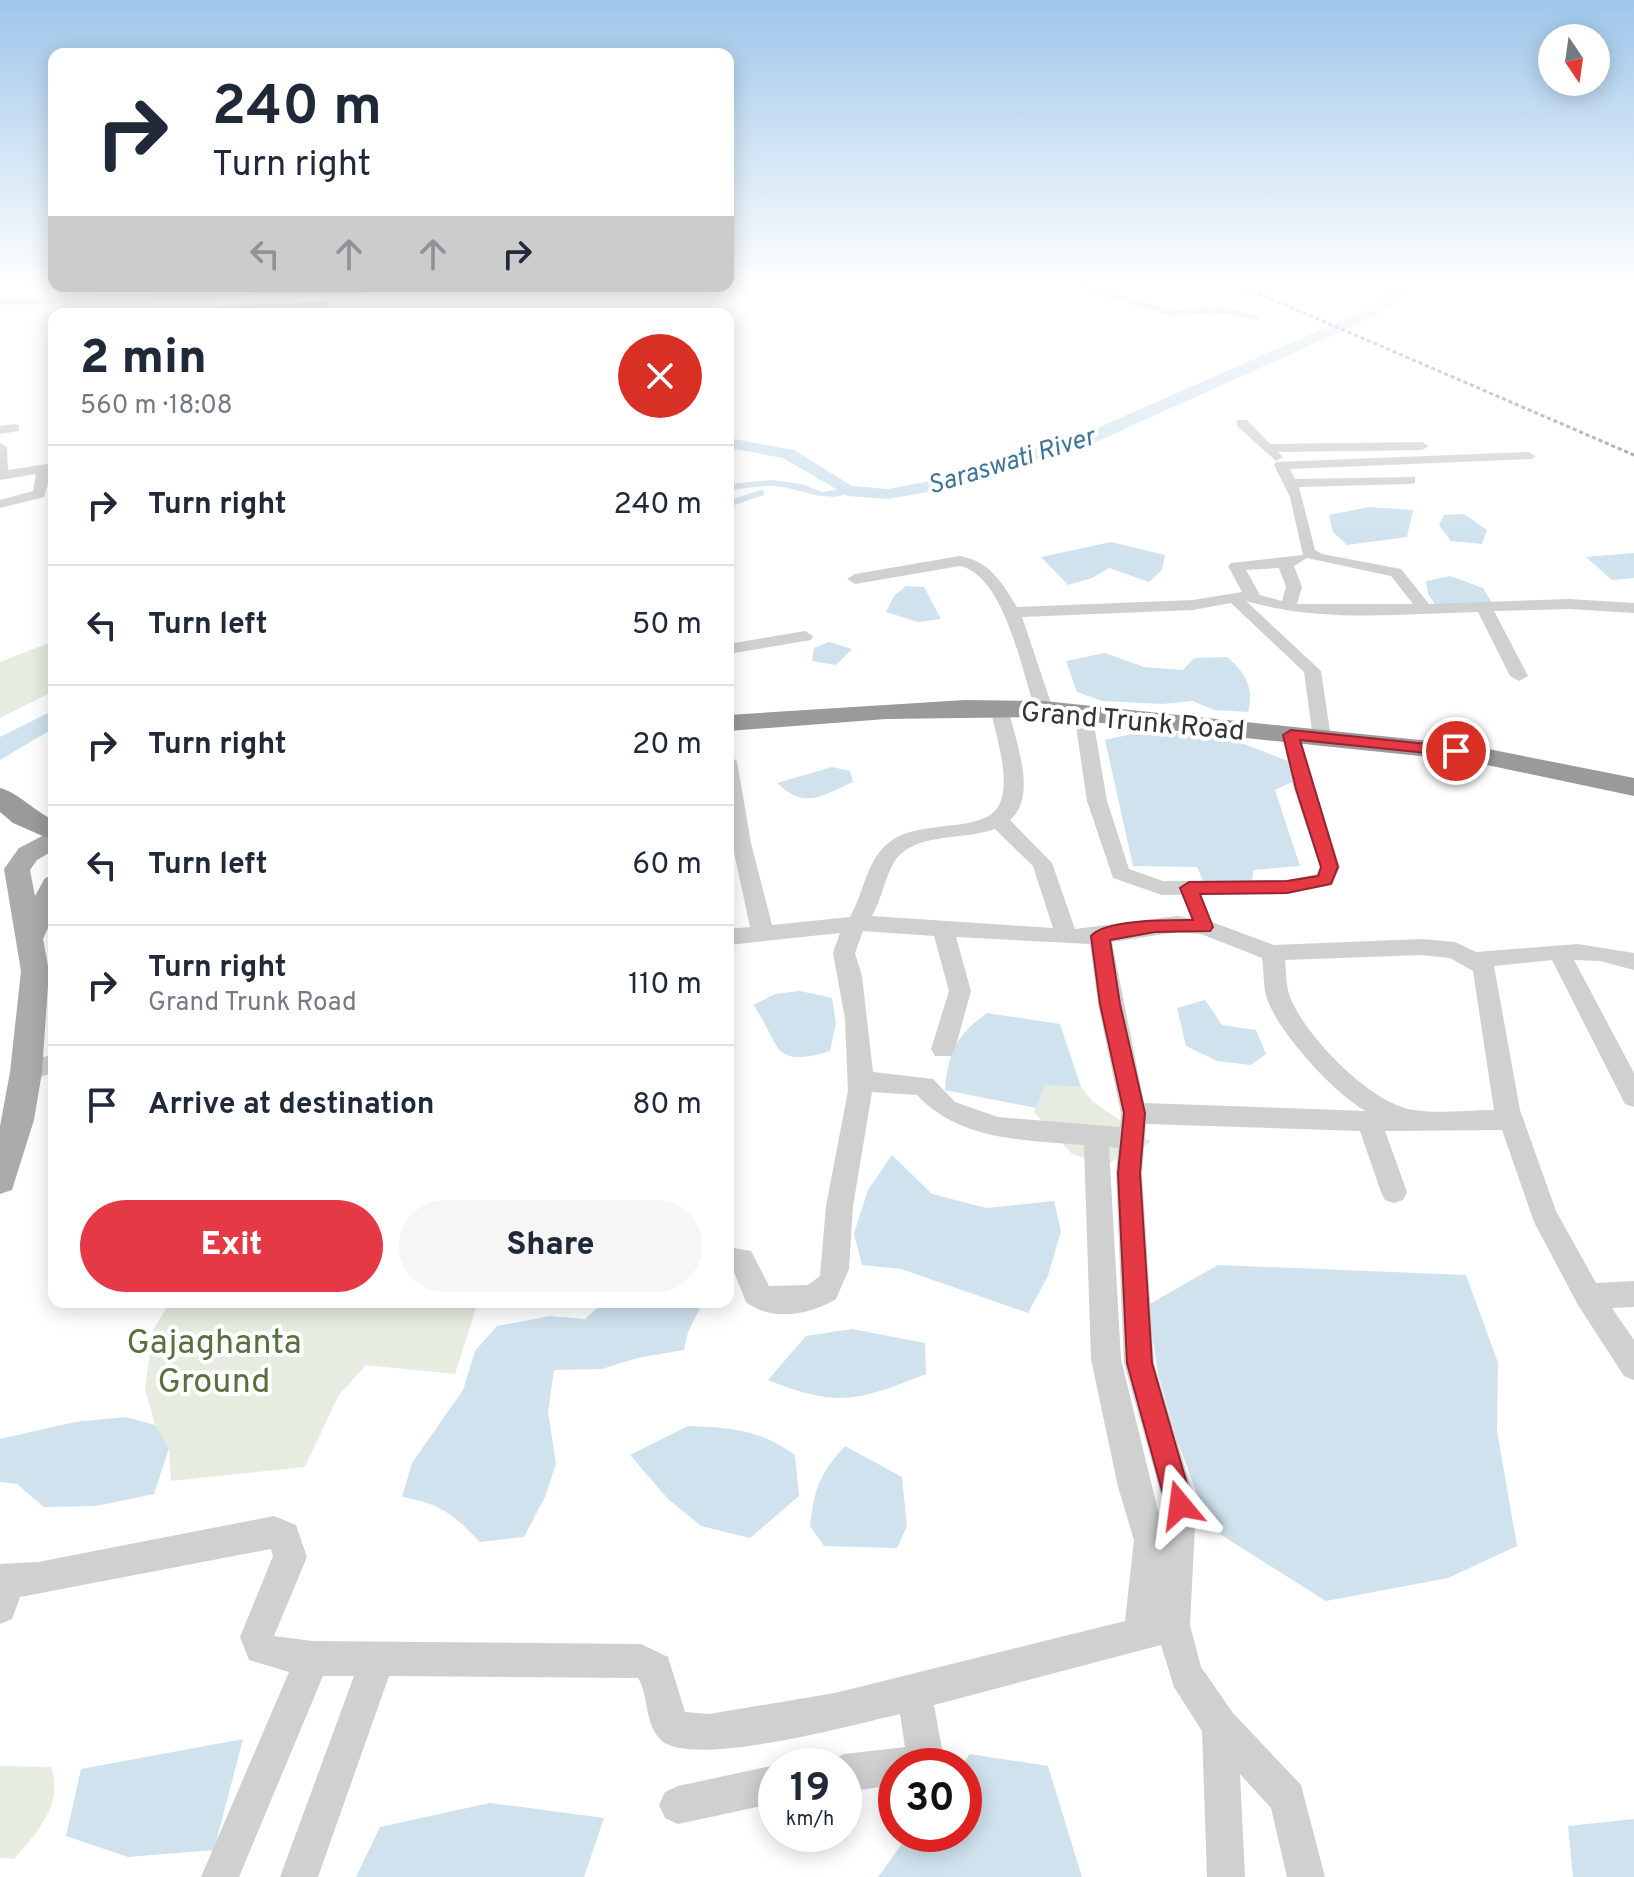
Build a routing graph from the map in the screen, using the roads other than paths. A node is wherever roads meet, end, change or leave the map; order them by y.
1 (1242, 423) dead end
2 (1425, 446) dead end
3 (0, 447) edge
4 (1268, 448) junction
5 (1528, 456) dead end
6 (1282, 464) junction
7 (48, 468) edge
8 (48, 471) edge
9 (1, 476) edge
10 (1410, 480) dead end
11 (1291, 483) junction
12 (0, 504) edge
13 (1317, 558) junction
14 (1286, 563) junction
15 (855, 579) dead end
16 (1232, 596) junction
17 (1253, 597) junction
18 (1288, 608) junction
19 (1634, 608) edge
20 (1426, 610) junction
21 (1485, 610) junction
22 (1014, 614) junction
23 (805, 636) dead end
24 (734, 648) edge
25 (1519, 676) dead end
26 (999, 707) junction
27 (1044, 709) junction
28 (1083, 713) junction
29 (734, 722) edge
30 (1291, 735) junction
31 (1322, 738) junction
32 (1468, 753) junction
33 (1582, 776) junction
34 (1634, 784) edge
35 (1634, 793) edge
36 (0, 797) edge
37 (734, 799) edge
38 (23, 817) junction
39 (998, 820) junction
40 (48, 832) edge
41 (48, 839) edge
42 (17, 869) junction
43 (1189, 888) junction
44 (48, 897) edge
45 (861, 923) junction
46 (1204, 927) junction
47 (943, 928) junction
48 (763, 934) junction
49 (31, 936) junction
50 (734, 936) edge
51 (1100, 936) junction
52 (1067, 937) junction
53 (1273, 953) junction
54 (1559, 953) junction
55 (1472, 961) junction
56 (1634, 962) edge
57 (943, 1049) dead end
58 (40, 1068) edge
59 (860, 1081) junction
60 (1634, 1097) edge
61 (1511, 1120) junction
62 (1369, 1121) junction
63 (1409, 1121) junction
64 (9, 1123) edge
65 (1134, 1126) junction
66 (1096, 1136) junction
67 (0, 1180) edge
68 (1394, 1192) dead end
69 (734, 1259) edge
70 (1634, 1294) edge
71 (1588, 1296) junction
72 (1634, 1366) edge
73 (3, 1590) edge
74 (1157, 1630) junction
75 (378, 1657) junction
76 (313, 1658) junction
77 (914, 1692) junction
78 (1220, 1726) junction
79 (862, 1771) edge
80 (758, 1788) edge
81 (678, 1805) dead end
82 (220, 1877) edge
83 (299, 1877) edge
84 (1226, 1877) edge
85 (1306, 1877) edge

1 - 4 street
2 - 4 street
3 - 9 street
4 - 6 street
5 - 6 street
6 - 11 street
7 - 9 street
8 - 12 street
10 - 11 street
11 - 13 street
13 - 14 street
13 - 20 street
14 - 17 street
14 - 18 street
15 - 22 street
16 - 17 street
16 - 22 street
16 - 31 street
17 - 18 street
18 - 20 street
19 - 21 street
20 - 21 street
21 - 25 street
22 - 27 street
23 - 24 street
26 - 27 highway, Grand Trunk Road
26 - 29 highway, Grand Trunk Road
26 - 39 street
27 - 28 highway, Grand Trunk Road
28 - 30 highway, Grand Trunk Road
28 - 43 street
30 - 31 highway, Grand Trunk Road
30 - 43 street
31 - 32 highway, Grand Trunk Road
32 - 33 highway, Grand Trunk Road
32 - 34 highway
33 - 34 highway
33 - 35 highway
36 - 38 highway
37 - 48 street
38 - 40 highway
38 - 42 main road
39 - 45 street
39 - 52 street
41 - 42 main road
42 - 49 main road
43 - 46 street
44 - 49 main road
45 - 47 street
45 - 48 street
45 - 59 street
46 - 51 street
46 - 53 street
47 - 52 street
47 - 57 street
48 - 50 street
49 - 58 main road
51 - 52 street
51 - 65 street
53 - 55 street
53 - 63 street
54 - 55 street
54 - 56 street
54 - 60 street
55 - 61 street
58 - 64 main road
59 - 66 street
59 - 69 street
61 - 63 street
61 - 71 street
62 - 63 street
62 - 65 street
62 - 68 street
64 - 67 main road
65 - 66 street
65 - 74 street
66 - 74 street
70 - 71 street
71 - 72 street
73 - 76 street
74 - 77 street
74 - 78 street
75 - 76 street
75 - 77 street
75 - 83 street
76 - 82 street
77 - 79 street
78 - 84 street
78 - 85 street
80 - 81 street

